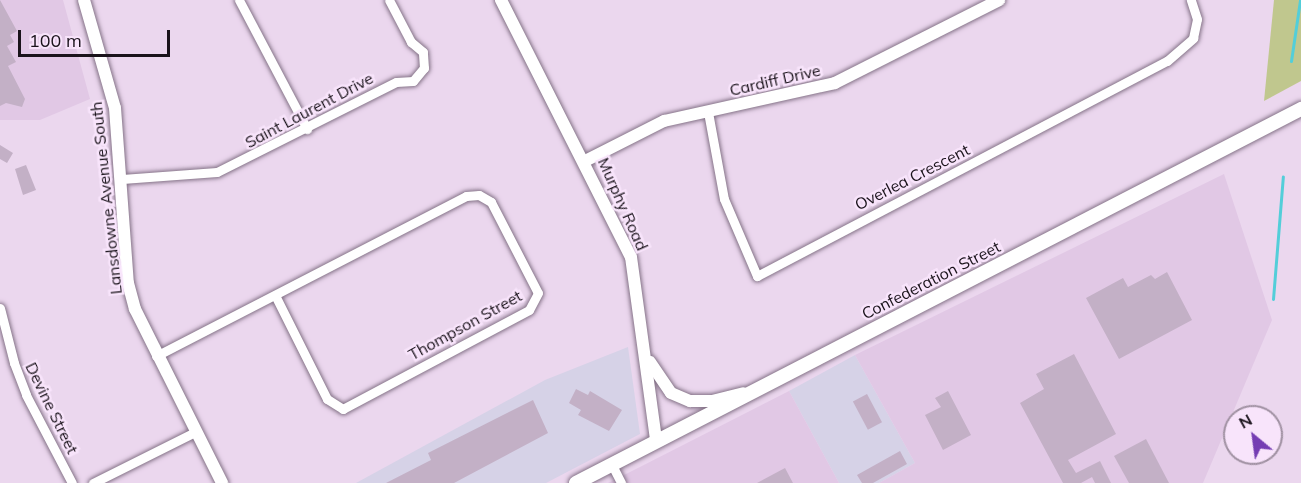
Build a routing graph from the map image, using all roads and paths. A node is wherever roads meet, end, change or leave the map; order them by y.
1 (84, 0) edge
2 (239, 0) edge
3 (389, 0) edge
4 (501, 0) edge
5 (999, 0) edge
6 (1191, 0) edge
7 (983, 4) edge
8 (1301, 109) edge
9 (708, 112) junction
10 (307, 129) junction
11 (585, 161) junction
12 (122, 179) junction
13 (275, 295) junction
14 (0, 309) edge
15 (156, 356) junction
16 (646, 356) junction
17 (751, 391) junction
18 (195, 432) junction
19 (656, 440) junction
20 (612, 465) junction
21 (72, 483) edge
22 (93, 483) edge
23 (222, 483) edge
24 (576, 483) edge
25 (621, 483) edge

1 - 12 street, Lansdowne Avenue South
2 - 10 street
3 - 10 street, Saint Laurent Drive
4 - 11 street, Murphy Road
5 - 7 street, Cardiff Drive
6 - 9 street, Overlea Crescent
7 - 9 street, Cardiff Drive
8 - 17 main road, Confederation Street
9 - 11 street, Cardiff Drive
10 - 12 street, Saint Laurent Drive
11 - 16 street, Murphy Road
12 - 15 street, Lansdowne Avenue South
13 - 13 street, Thompson Street
13 - 15 street, Thompson Street
14 - 21 street, Devine Street
15 - 18 street, Lansdowne Avenue South
16 - 17 street
16 - 19 street, Murphy Road
17 - 19 main road, Confederation Street
18 - 22 street
18 - 23 street, Lansdowne Avenue South
19 - 20 main road, Confederation Street
20 - 24 main road, Confederation Street
20 - 25 street

